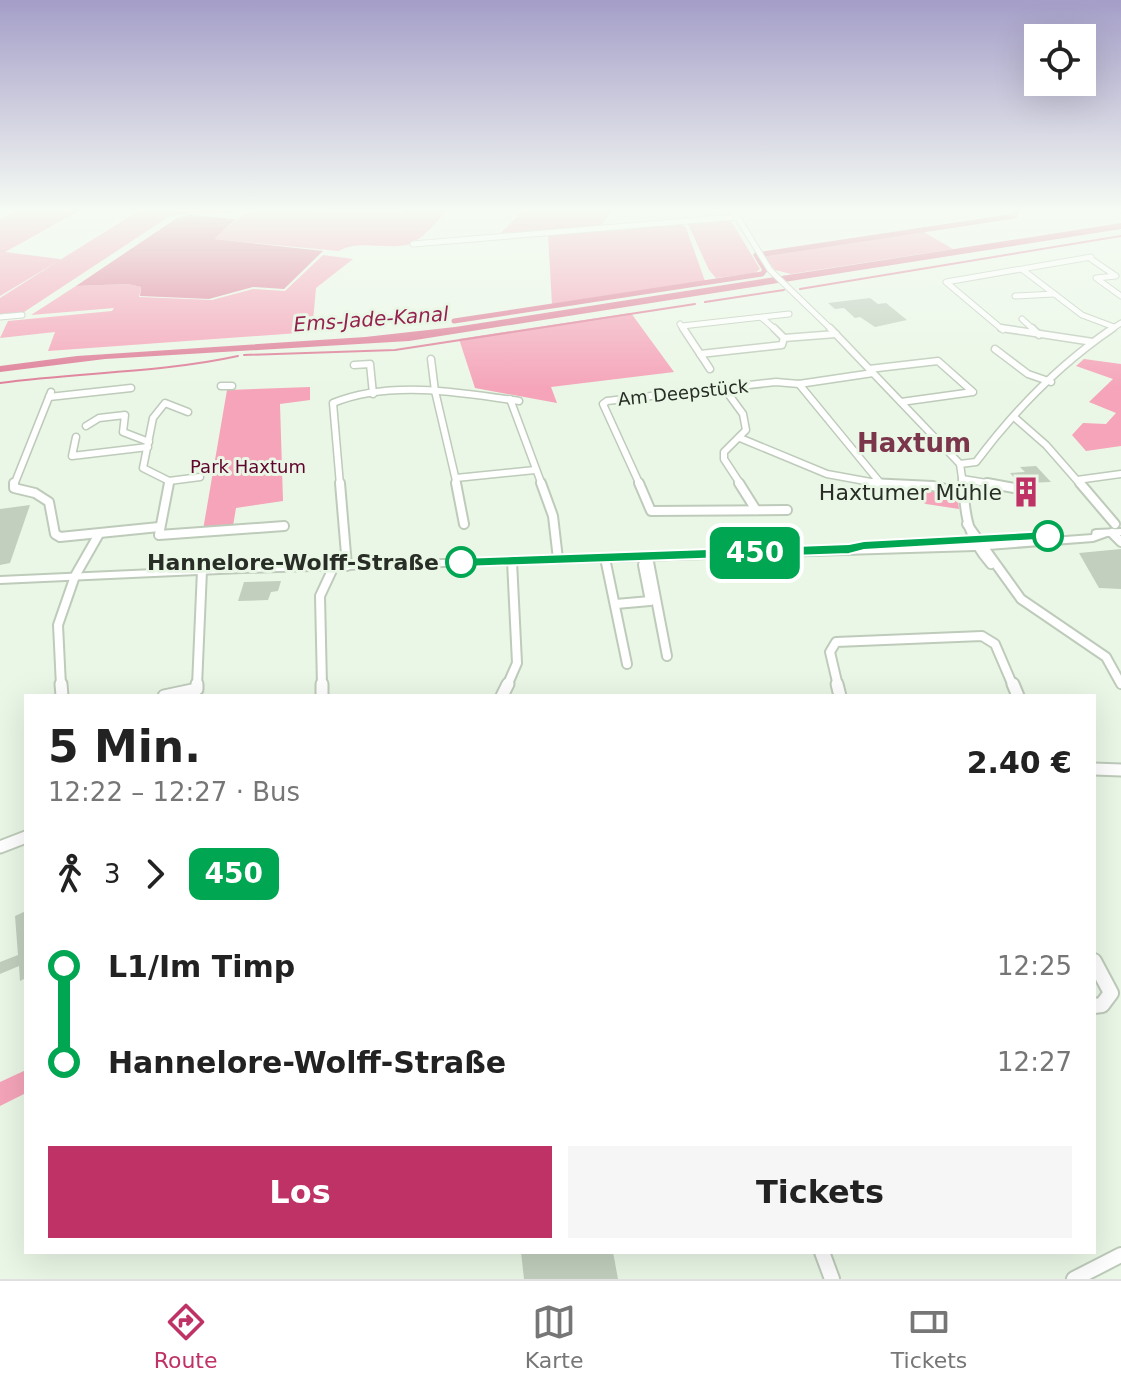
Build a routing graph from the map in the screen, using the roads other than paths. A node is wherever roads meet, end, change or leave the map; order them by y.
1 (771, 270) edge
2 (1023, 270) joint
3 (1107, 270) edge
4 (1054, 294) junction
5 (1015, 296) dead end
6 (1121, 296) edge
7 (789, 314) dead end
8 (22, 315) dead end
9 (0, 317) edge
10 (762, 318) junction
11 (1022, 319) dead end
12 (1118, 325) edge
13 (836, 334) junction
14 (1039, 335) junction
15 (784, 338) junction
16 (1093, 342) junction
17 (995, 349) dead end
18 (700, 354) junction
19 (431, 359) dead end
20 (354, 365) dead end
21 (710, 369) dead end
22 (871, 371) junction
23 (1051, 382) junction
24 (799, 384) junction
25 (221, 386) dead end
26 (232, 386) dead end
27 (131, 388) dead end
28 (724, 388) junction
29 (435, 391) junction
30 (373, 394) junction
31 (901, 402) junction
32 (188, 412) dead end
33 (1014, 417) junction
34 (86, 426) dead end
35 (76, 437) dead end
36 (740, 438) junction
37 (148, 445) junction
38 (960, 464) junction
39 (535, 470) junction
40 (1121, 474) edge
41 (200, 477) dead end
42 (456, 478) junction
43 (962, 479) junction
44 (1077, 480) junction
45 (169, 481) junction
46 (882, 485) junction
47 (1014, 488) dead end
48 (963, 493) junction
49 (756, 510) junction
50 (787, 510) dead end
51 (464, 524) dead end
52 (284, 526) dead end
53 (159, 527) junction
54 (1113, 531) edge
55 (99, 534) junction
56 (1121, 542) edge
57 (978, 544) junction
58 (605, 558) junction
59 (558, 559) junction
60 (512, 561) junction
61 (646, 561) junction
62 (334, 566) junction
63 (347, 566) junction
64 (202, 570) junction
65 (75, 576) junction
66 (0, 580) edge
67 (616, 604) junction
68 (667, 656) dead end
69 (1106, 657) junction
70 (1121, 660) edge
71 (627, 664) dead end
72 (1121, 684) edge
73 (62, 694) edge
74 (173, 694) edge
75 (322, 694) edge
76 (503, 694) edge
77 (840, 694) edge
78 (1017, 694) edge
79 (1096, 769) edge
80 (1121, 770) edge
81 (24, 838) edge
82 (0, 847) edge
83 (1096, 965) edge
84 (1096, 1006) edge
85 (823, 1254) edge
86 (1121, 1255) edge
87 (832, 1279) edge
88 (1074, 1279) edge

1 - 13 street
2 - 4 street
2 - 14 street
3 - 6 street
4 - 5 street
4 - 12 street
7 - 10 street
8 - 9 street
10 - 15 street
10 - 18 street
11 - 14 street
12 - 16 street
13 - 15 street
13 - 22 street
14 - 16 street
15 - 18 street
16 - 23 street
17 - 23 street
18 - 21 street
19 - 29 street
20 - 30 street
22 - 24 street, Am Deepstück
22 - 31 street
22 - 31 street, Am Deepstück
23 - 33 street
24 - 28 street, Am Deepstück
24 - 46 street
25 - 26 street
27 - 55 street
28 - 36 street
28 - 49 street, Am Deepstück
29 - 30 street
29 - 39 street
29 - 42 street
30 - 63 street
31 - 38 street
32 - 37 street
33 - 38 street
33 - 44 street
34 - 37 street
35 - 37 street
36 - 46 street
36 - 49 street
37 - 45 street
38 - 43 street
39 - 42 street
39 - 59 street
40 - 44 street
41 - 45 street
42 - 51 street
43 - 47 street
43 - 48 street
44 - 54 street
45 - 53 street
46 - 48 street
48 - 57 street
49 - 50 street, Am Deepstück
52 - 53 street
53 - 55 street
54 - 56 street
54 - 57 main road
55 - 65 street
57 - 61 main road
57 - 69 street
58 - 59 main road
58 - 61 main road
58 - 67 street
59 - 60 main road
60 - 63 main road
60 - 76 street
61 - 67 street
61 - 68 street
62 - 63 main road
62 - 64 main road
62 - 75 street
64 - 65 main road
64 - 74 street
65 - 66 main road
65 - 73 street
67 - 71 street
69 - 70 street
69 - 72 street
77 - 78 street
79 - 80 street
81 - 82 street
83 - 84 street
85 - 87 street
86 - 88 street

